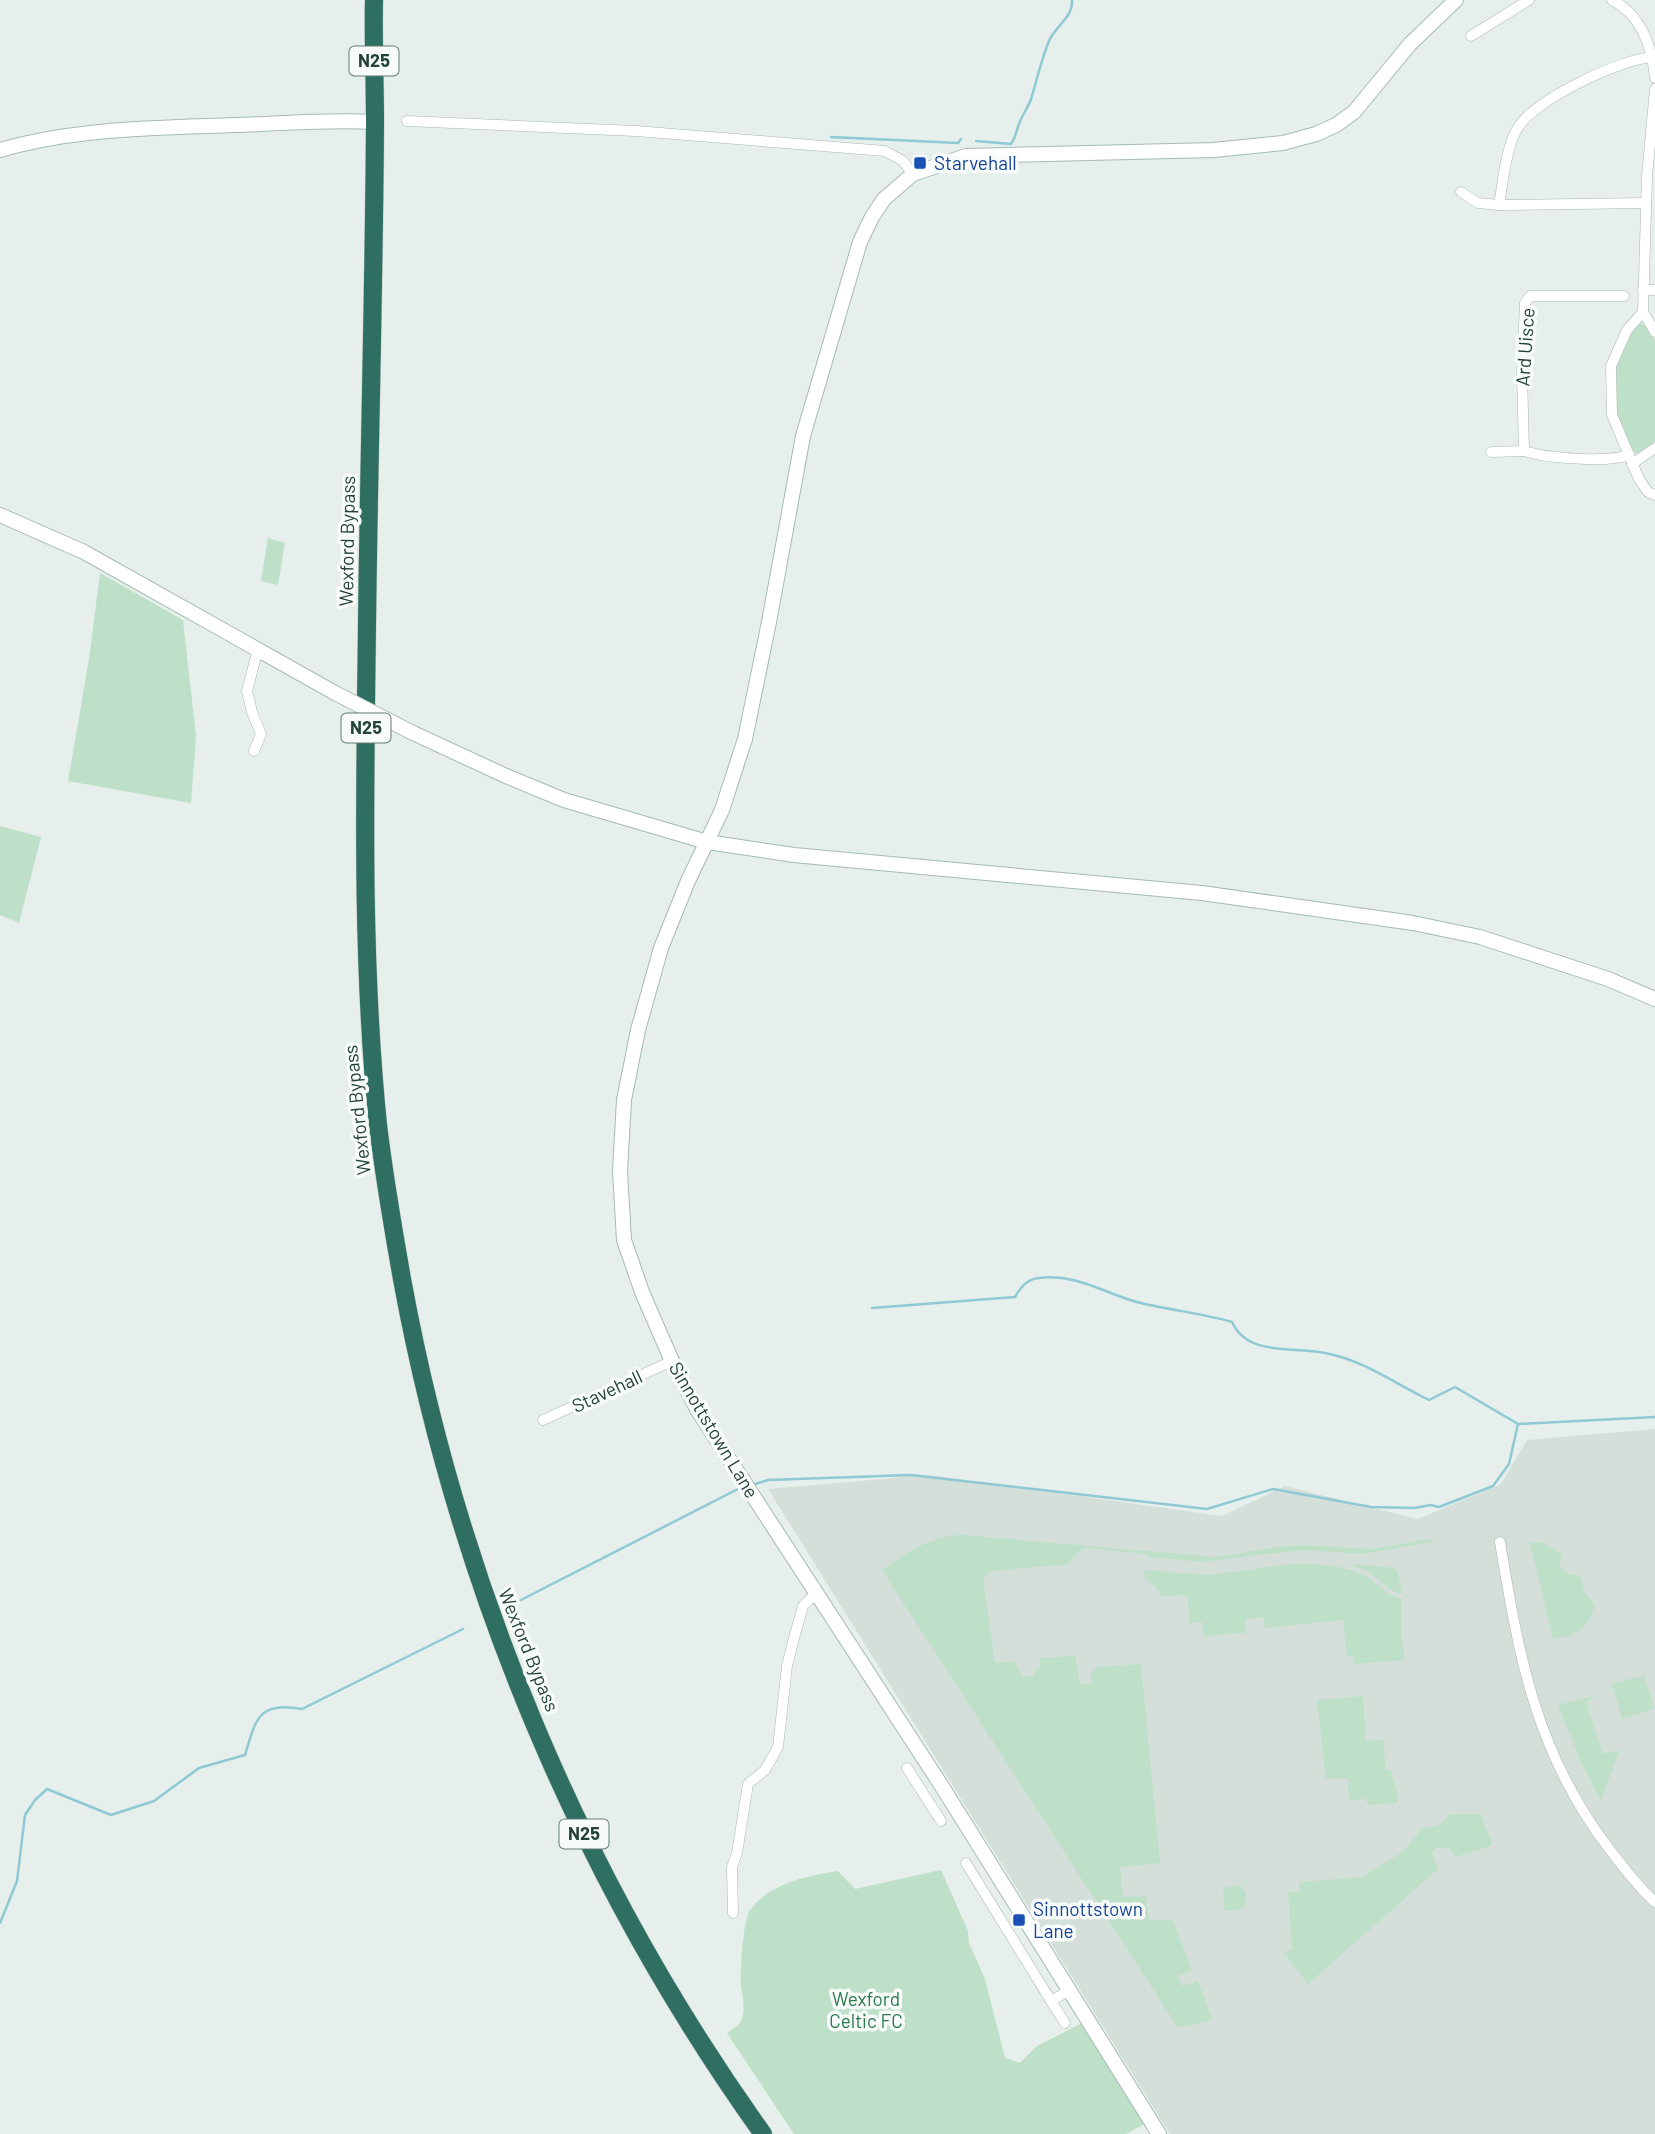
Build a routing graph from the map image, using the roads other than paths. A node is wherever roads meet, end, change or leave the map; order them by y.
1 (374, 0) edge
2 (1456, 0) edge
3 (1529, 0) edge
4 (1612, 0) edge
5 (1471, 36) dead end
6 (1653, 57) junction
7 (1655, 78) edge
8 (1655, 89) edge
9 (407, 121) dead end
10 (374, 122) junction
11 (0, 149) edge
12 (912, 174) junction
13 (1651, 178) edge
14 (1461, 192) dead end
15 (1645, 203) junction
16 (1499, 205) junction
17 (1643, 290) junction
18 (1655, 290) edge
19 (1624, 296) dead end
20 (1643, 312) junction
21 (1655, 332) edge
22 (1655, 448) edge
23 (1524, 451) junction
24 (1491, 452) dead end
25 (1630, 460) junction
26 (1655, 495) edge
27 (0, 515) edge
28 (258, 649) junction
29 (254, 751) dead end
30 (707, 842) junction
31 (1655, 999) edge
32 (672, 1362) junction
33 (543, 1420) dead end
34 (1500, 1542) dead end
35 (815, 1594) junction
36 (907, 1769) dead end
37 (941, 1785) junction
38 (924, 1794) junction
39 (941, 1821) dead end
40 (966, 1863) dead end
41 (1655, 1902) edge
42 (733, 1913) dead end
43 (1068, 1992) junction
44 (1051, 2001) junction
45 (1065, 2023) dead end
46 (763, 2134) edge
47 (1159, 2134) edge

1 - 10 highway, Wexford Bypass / N25
2 - 12 street
3 - 5 street
4 - 6 street
6 - 7 street
6 - 16 street
8 - 13 street
9 - 12 street
10 - 11 street
10 - 46 highway, Wexford Bypass / N25
12 - 30 street, Sinnottstown Lane
13 - 15 street
14 - 16 street
15 - 16 street
15 - 17 street
17 - 18 street
17 - 20 street
19 - 23 street, Ard Uisce
20 - 21 street
20 - 25 street
22 - 25 street
23 - 24 street
23 - 25 street
25 - 26 street
27 - 28 street
28 - 29 street
28 - 30 street, bridge
30 - 31 street
30 - 32 street, Sinnottstown Lane
32 - 33 street, Stavehall
32 - 35 street, Sinnottstown Lane
34 - 41 street
35 - 37 street, Sinnottstown Lane
35 - 42 street
36 - 38 street
37 - 38 street
37 - 43 street, Sinnottstown Lane
38 - 39 street
40 - 44 street
43 - 44 street
43 - 47 street, Sinnottstown Lane
44 - 45 street

